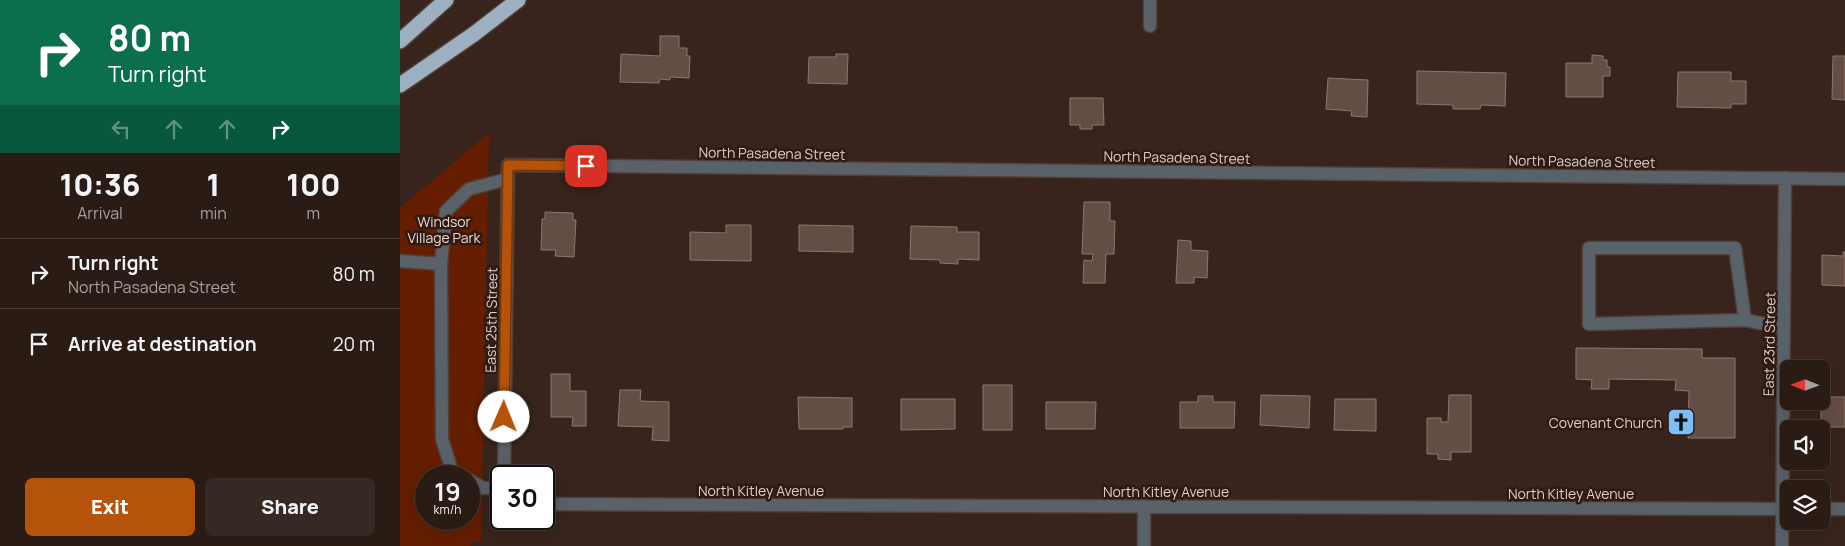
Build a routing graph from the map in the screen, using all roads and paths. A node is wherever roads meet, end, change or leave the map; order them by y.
1 (446, 0) edge
2 (518, 0) edge
3 (1150, 0) edge
4 (1150, 26) dead end
5 (400, 41) edge
6 (400, 85) edge
7 (508, 165) joint
8 (1785, 178) junction
9 (508, 179) junction
10 (1845, 179) edge
11 (400, 261) edge
12 (441, 264) junction
13 (1745, 320) junction
14 (1784, 328) junction
15 (450, 465) edge
16 (504, 465) edge
17 (1786, 480) edge
18 (555, 504) edge
19 (1144, 506) junction
20 (1780, 509) edge
21 (1830, 509) edge
22 (1845, 509) edge
23 (1784, 530) edge
24 (1144, 546) edge
25 (1782, 546) edge

1 - 5 highway
2 - 6 highway
3 - 4 street
7 - 8 street, North Pasadena Street
7 - 9 street, East 25th Street
8 - 10 street, North Pasadena Street
8 - 14 street, East 23rd Street
9 - 12 street
9 - 16 street, East 25th Street
11 - 12 street
12 - 15 street
13 - 13 street
13 - 14 street
14 - 17 street, East 23rd Street
18 - 19 street, North Kitley Avenue
19 - 20 street, North Kitley Avenue
19 - 24 street
21 - 22 street
23 - 25 street, East 23rd Street

